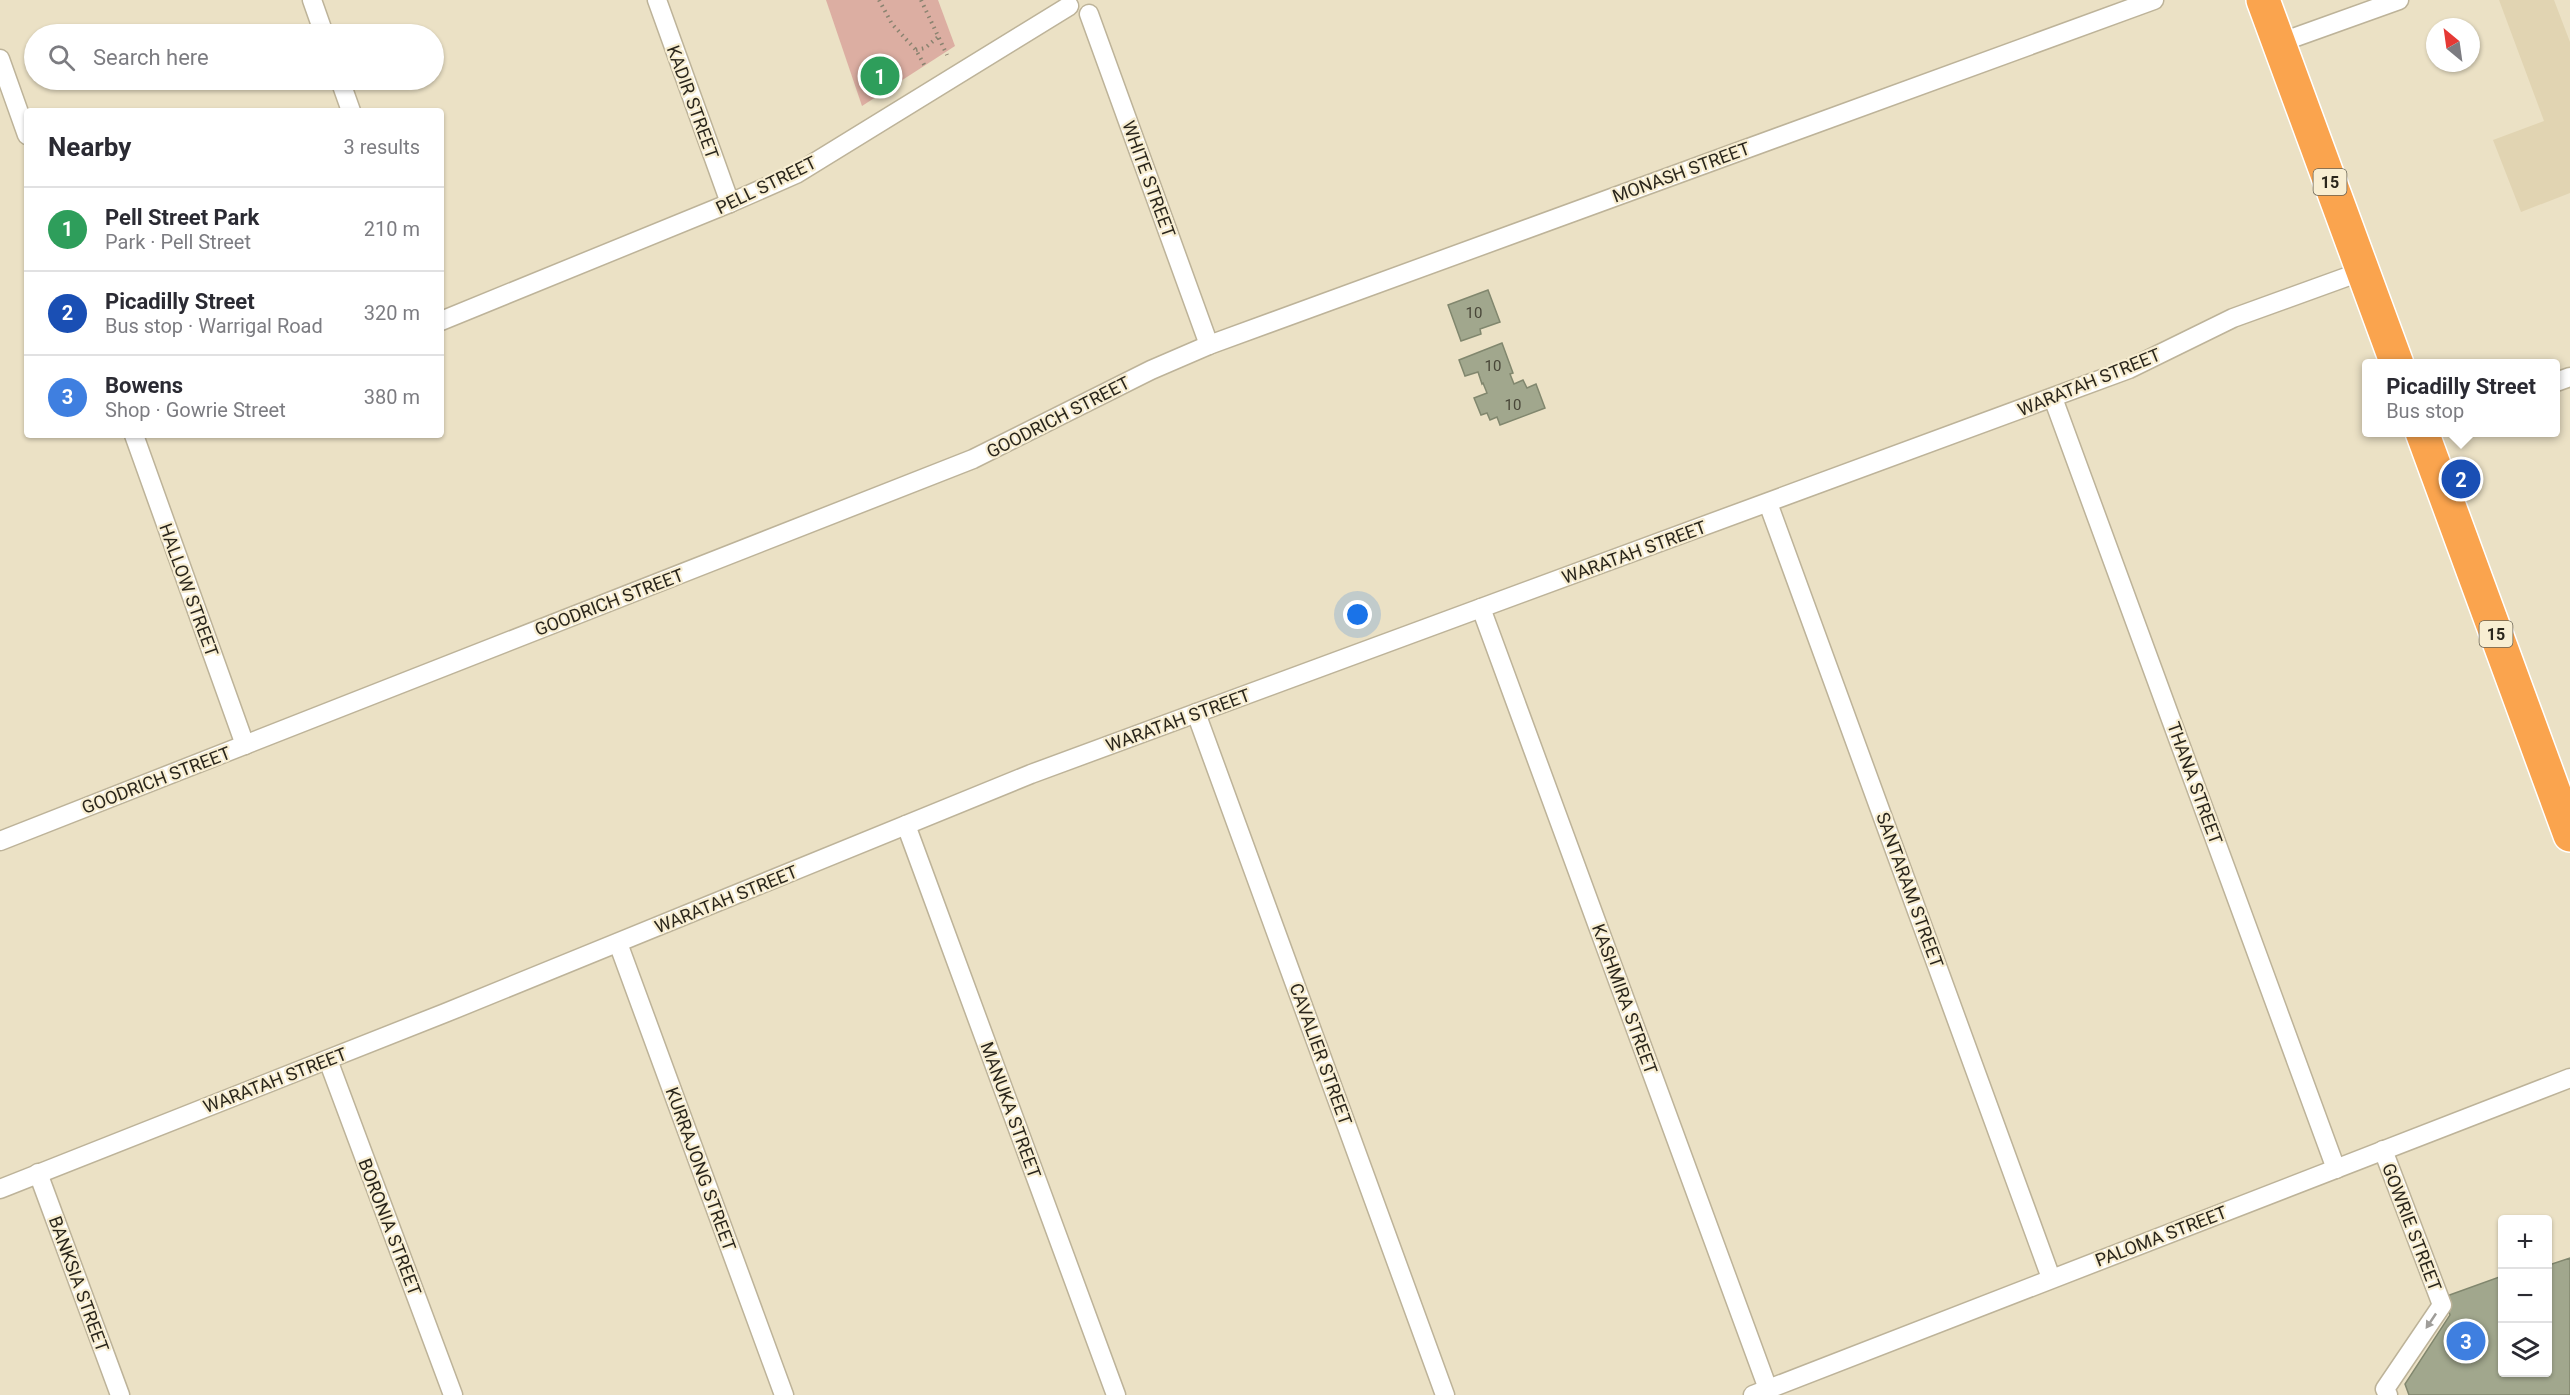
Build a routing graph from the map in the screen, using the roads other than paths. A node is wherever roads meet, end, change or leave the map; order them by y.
1 (312, 0) edge
2 (657, 0) edge
3 (2154, 0) edge
4 (2263, 0) edge
5 (2399, 0) edge
6 (1068, 3) edge
7 (1094, 7) edge
8 (320, 24) edge
9 (2279, 43) junction
10 (0, 59) edge
11 (344, 90) edge
12 (350, 108) edge
13 (24, 127) edge
14 (730, 204) junction
15 (2363, 271) junction
16 (444, 320) edge
17 (1209, 345) junction
18 (2396, 359) edge
19 (2053, 398) junction
20 (2424, 437) edge
21 (135, 438) edge
22 (1768, 503) junction
23 (1481, 608) junction
24 (1196, 713) junction
25 (244, 745) junction
26 (906, 825) junction
27 (2570, 835) edge
28 (0, 841) edge
29 (618, 943) junction
30 (328, 1060) junction
31 (2570, 1078) edge
32 (2384, 1150) junction
33 (2336, 1169) junction
34 (38, 1173) junction
35 (0, 1189) edge
36 (2051, 1278) junction
37 (1761, 1392) edge
38 (120, 1395) edge
39 (453, 1395) edge
40 (784, 1395) edge
41 (1116, 1395) edge
42 (1445, 1395) edge
43 (2388, 1395) edge

1 - 8 street
2 - 14 street, KADIR STREET
3 - 17 street, MONASH STREET
4 - 9 highway, 15
5 - 9 street
6 - 7 street
6 - 14 street, PELL STREET
7 - 17 street, WHITE STREET
9 - 15 highway, 15
10 - 13 street
11 - 12 street
14 - 16 street, PELL STREET
15 - 18 highway, 15
15 - 19 street, WARATAH STREET
17 - 25 street, GOODRICH STREET
19 - 22 street, WARATAH STREET
19 - 33 street, THANA STREET
20 - 27 highway, 15
21 - 25 street, HALLOW STREET
22 - 23 street, WARATAH STREET
22 - 36 street, SANTARAM STREET
23 - 24 street, WARATAH STREET
23 - 37 street, KASHMIRA STREET
24 - 26 street, WARATAH STREET
24 - 42 street, CAVALIER STREET
25 - 28 street, GOODRICH STREET
26 - 29 street, WARATAH STREET
26 - 41 street, MANUKA STREET
29 - 30 street, WARATAH STREET
29 - 40 street, KURRAJONG STREET
30 - 34 street, WARATAH STREET
30 - 39 street, BORONIA STREET
31 - 32 street, PALOMA STREET
32 - 33 street, PALOMA STREET
32 -> 43 street, GOWRIE STREET
33 - 36 street, PALOMA STREET
34 - 35 street, WARATAH STREET
34 - 38 street, BANKSIA STREET
36 - 37 street, PALOMA STREET

